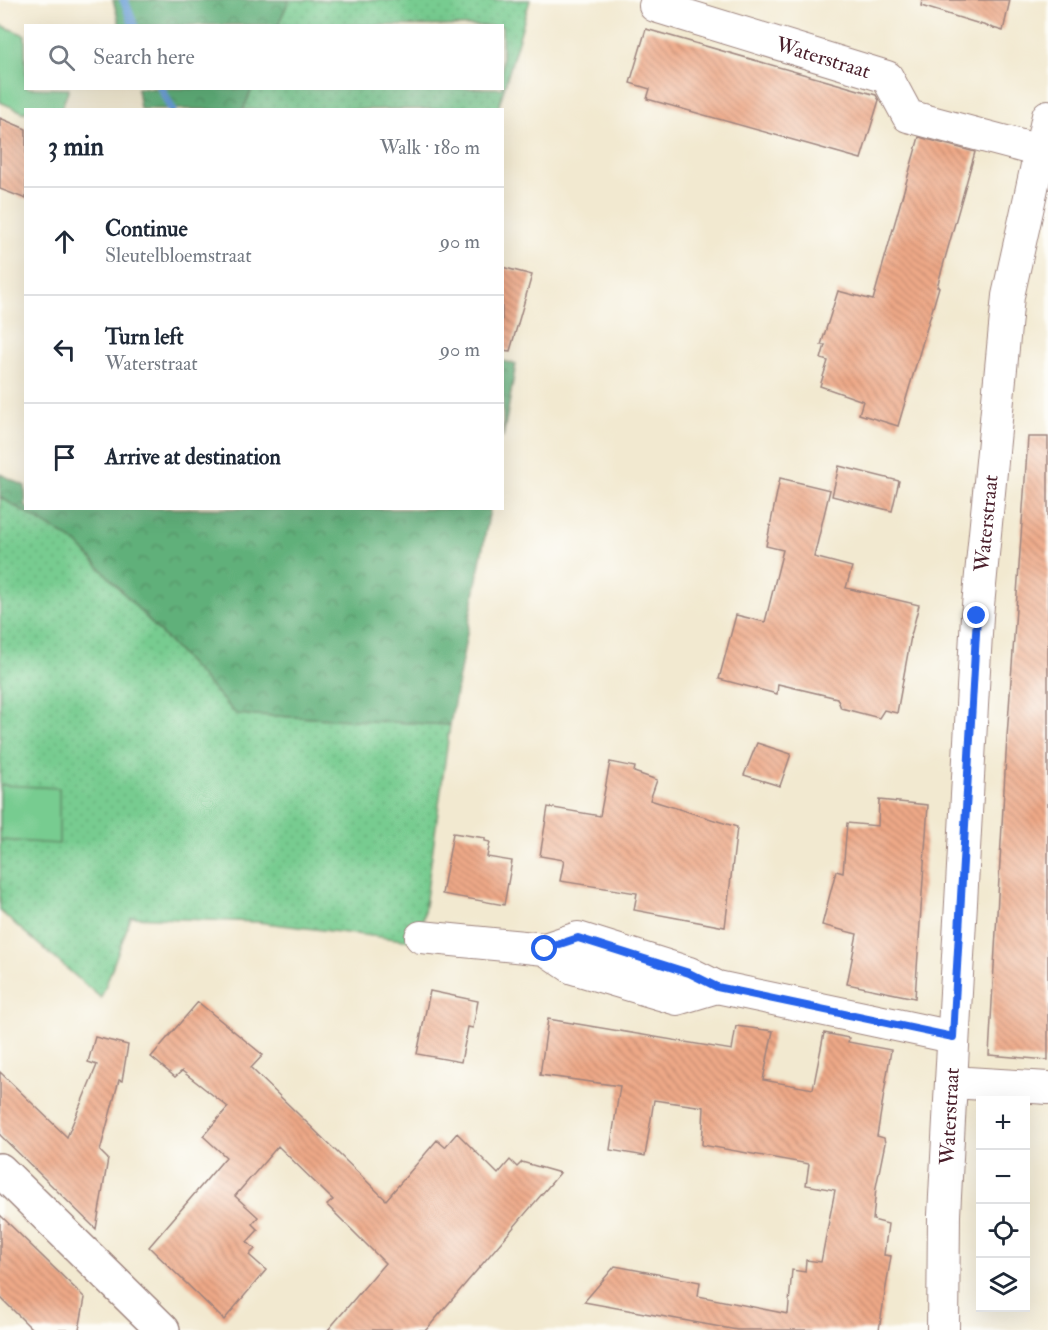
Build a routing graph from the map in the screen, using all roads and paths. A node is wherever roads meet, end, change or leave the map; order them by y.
1 (655, 6) dead end
2 (1048, 116) edge
3 (1040, 151) junction
4 (421, 937) dead end
5 (953, 1037) junction
6 (951, 1082) junction
7 (1048, 1088) edge
8 (0, 1170) edge
9 (163, 1330) edge
10 (943, 1330) edge

1 - 3 street, Waterstraat
2 - 3 street, Waterstraat
3 - 5 street, Waterstraat
4 - 5 street
5 - 6 street, Waterstraat
6 - 7 street
6 - 10 street, Waterstraat
8 - 9 street

